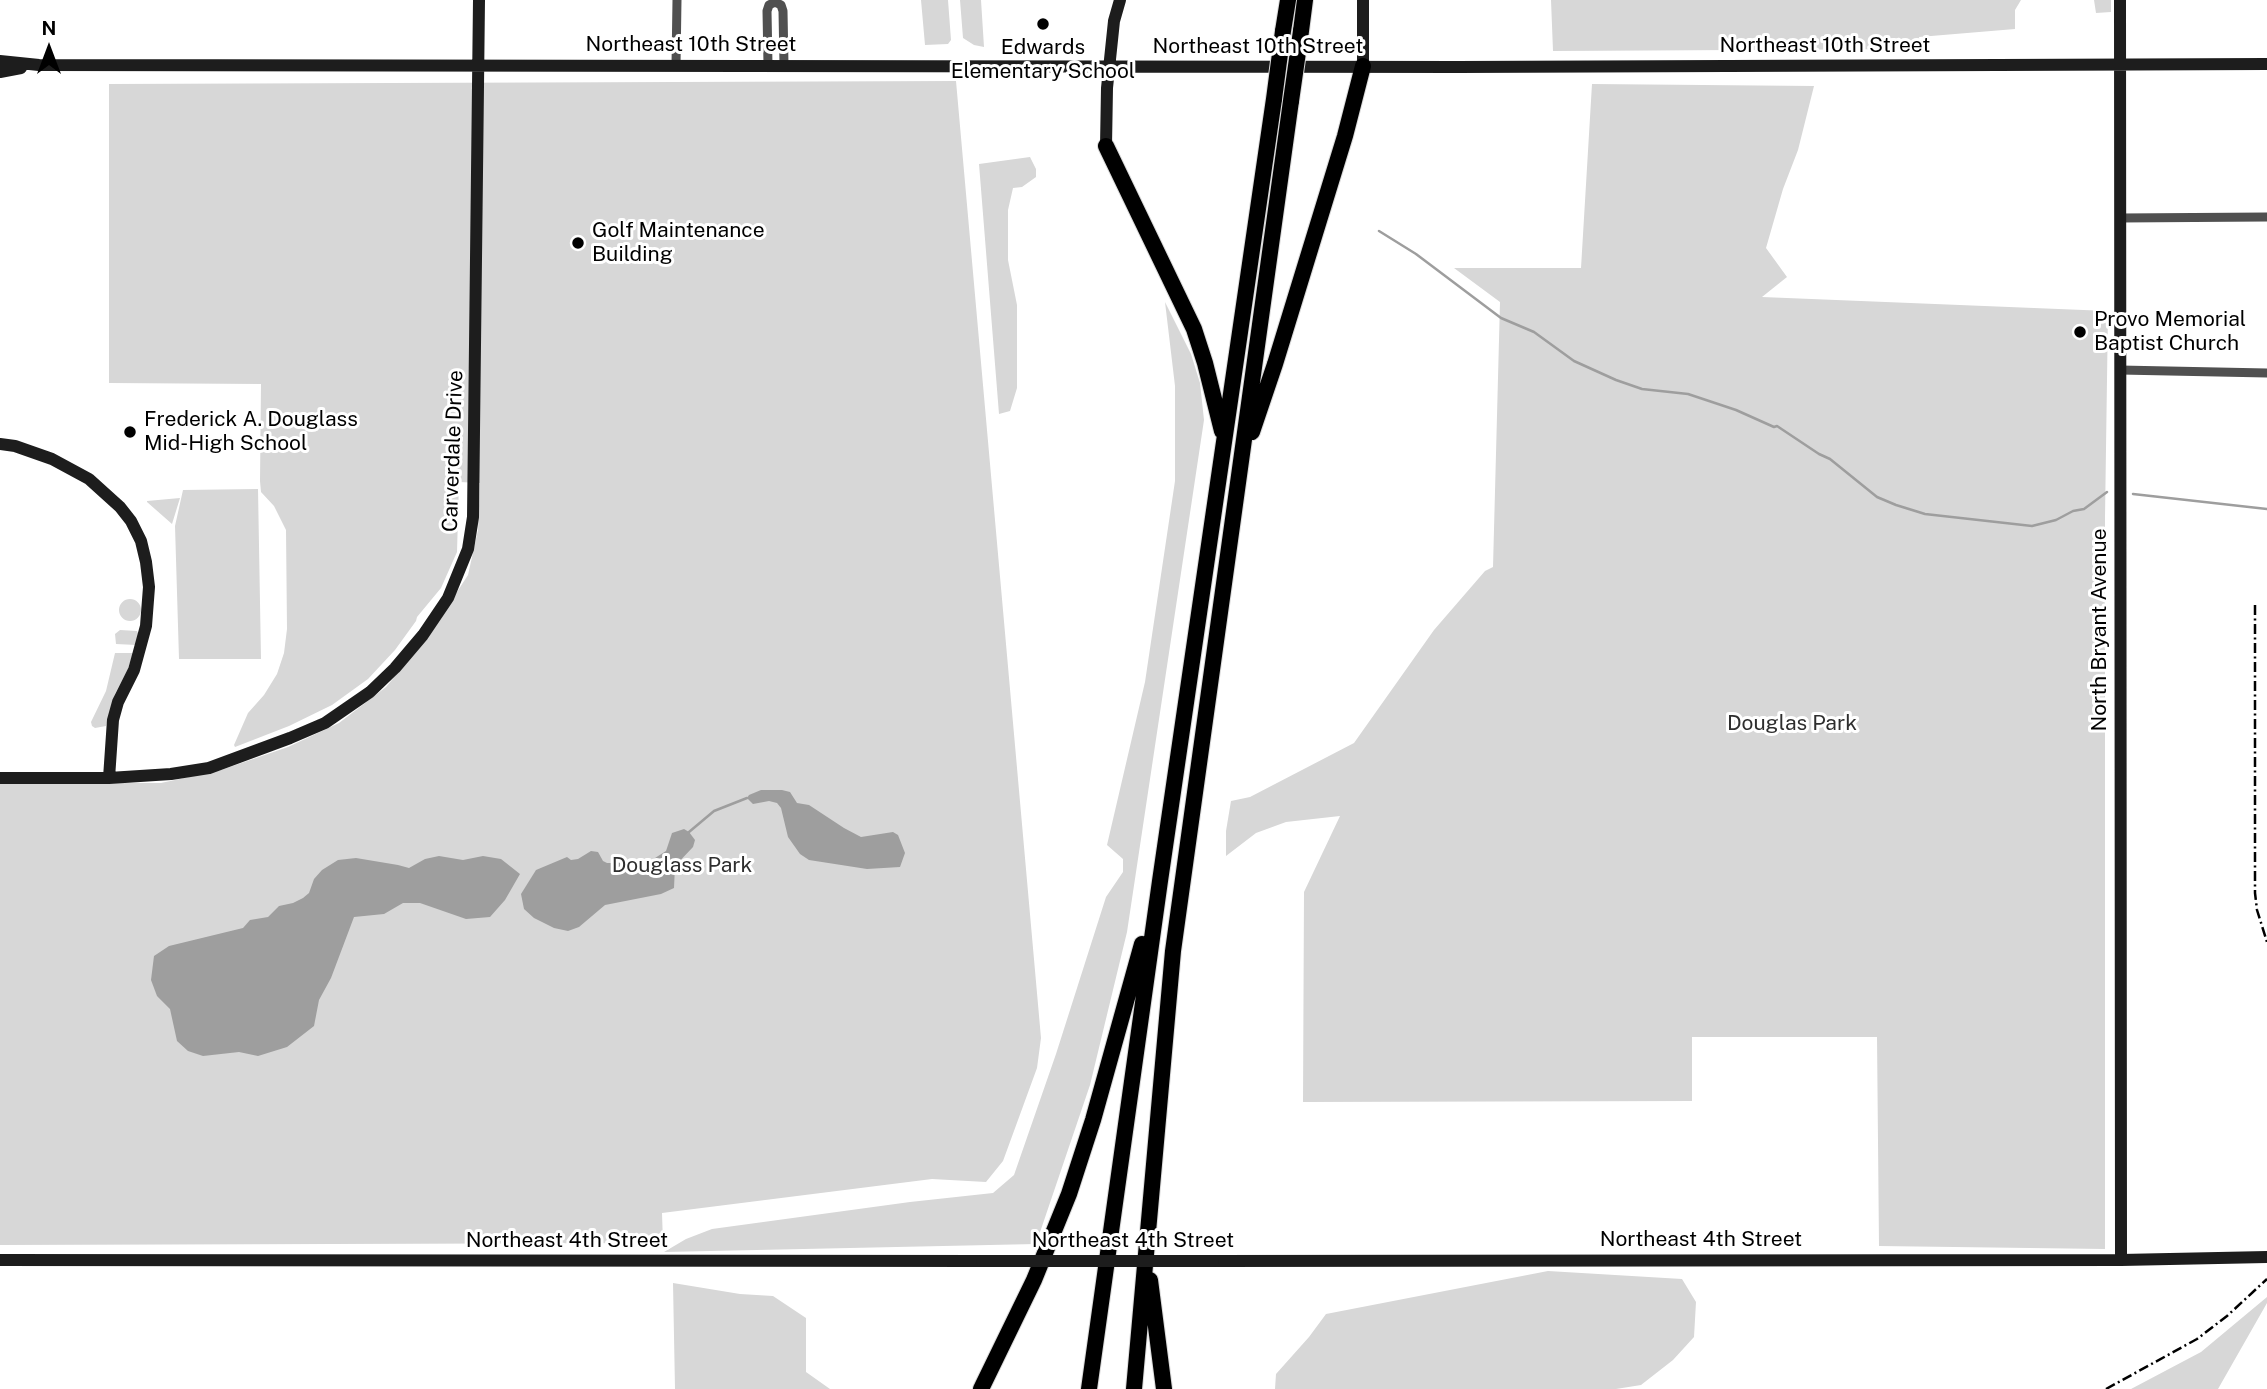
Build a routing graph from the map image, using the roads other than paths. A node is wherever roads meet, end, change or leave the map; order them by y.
1 (479, 0) edge
2 (677, 0) edge
3 (1120, 0) edge
4 (1287, 0) edge
5 (1305, 0) edge
6 (1363, 0) edge
7 (2120, 0) edge
8 (774, 1) edge
9 (0, 61) edge
10 (478, 64) junction
11 (2267, 64) edge
12 (39, 65) junction
13 (676, 65) junction
14 (768, 65) junction
15 (784, 65) junction
16 (2119, 65) junction
17 (1109, 66) junction
18 (1363, 66) junction
19 (0, 72) edge
20 (1106, 146) joint
21 (2267, 217) edge
22 (2120, 218) junction
23 (2120, 370) junction
24 (2267, 373) edge
25 (1224, 439) junction
26 (0, 444) edge
27 (1240, 466) junction
28 (0, 778) edge
29 (109, 778) junction
30 (1160, 881) junction
31 (1146, 1245) junction
32 (2267, 1257) edge
33 (0, 1260) edge
34 (2121, 1260) junction
35 (980, 1389) edge
36 (1089, 1389) edge
37 (1134, 1389) edge
38 (1164, 1389) edge

1 - 10 street, Carverdale Drive
2 - 13 street
3 - 17 street
4 - 25 highway, bridge
5 - 27 highway, bridge
6 - 18 street
7 - 16 street, North Bryant Avenue
8 - 14 street
8 - 15 street
9 - 12 street, Northeast 10th Street
10 - 12 street, Northeast 10th Street
10 - 13 street, Northeast 10th Street
10 - 29 street, Carverdale Drive
11 - 16 street, Northeast 10th Street
12 - 19 street, Northeast 10th Street
13 - 14 street, Northeast 10th Street
14 - 15 street, Northeast 10th Street
15 - 17 street, Northeast 10th Street
16 - 18 street, Northeast 10th Street
16 - 22 street, North Bryant Avenue
17 - 18 street, Northeast 10th Street
17 - 20 street
18 - 27 highway
20 - 25 highway
21 - 22 street
22 - 23 street, North Bryant Avenue
23 - 24 street
23 - 34 street, North Bryant Avenue
25 - 30 highway
26 - 29 street
27 - 31 highway
28 - 29 street, Carverdale Drive
30 - 35 highway
30 - 36 highway
31 - 37 highway
31 - 38 highway
32 - 34 street, Northeast 4th Street
33 - 34 street, Northeast 4th Street, bridge

